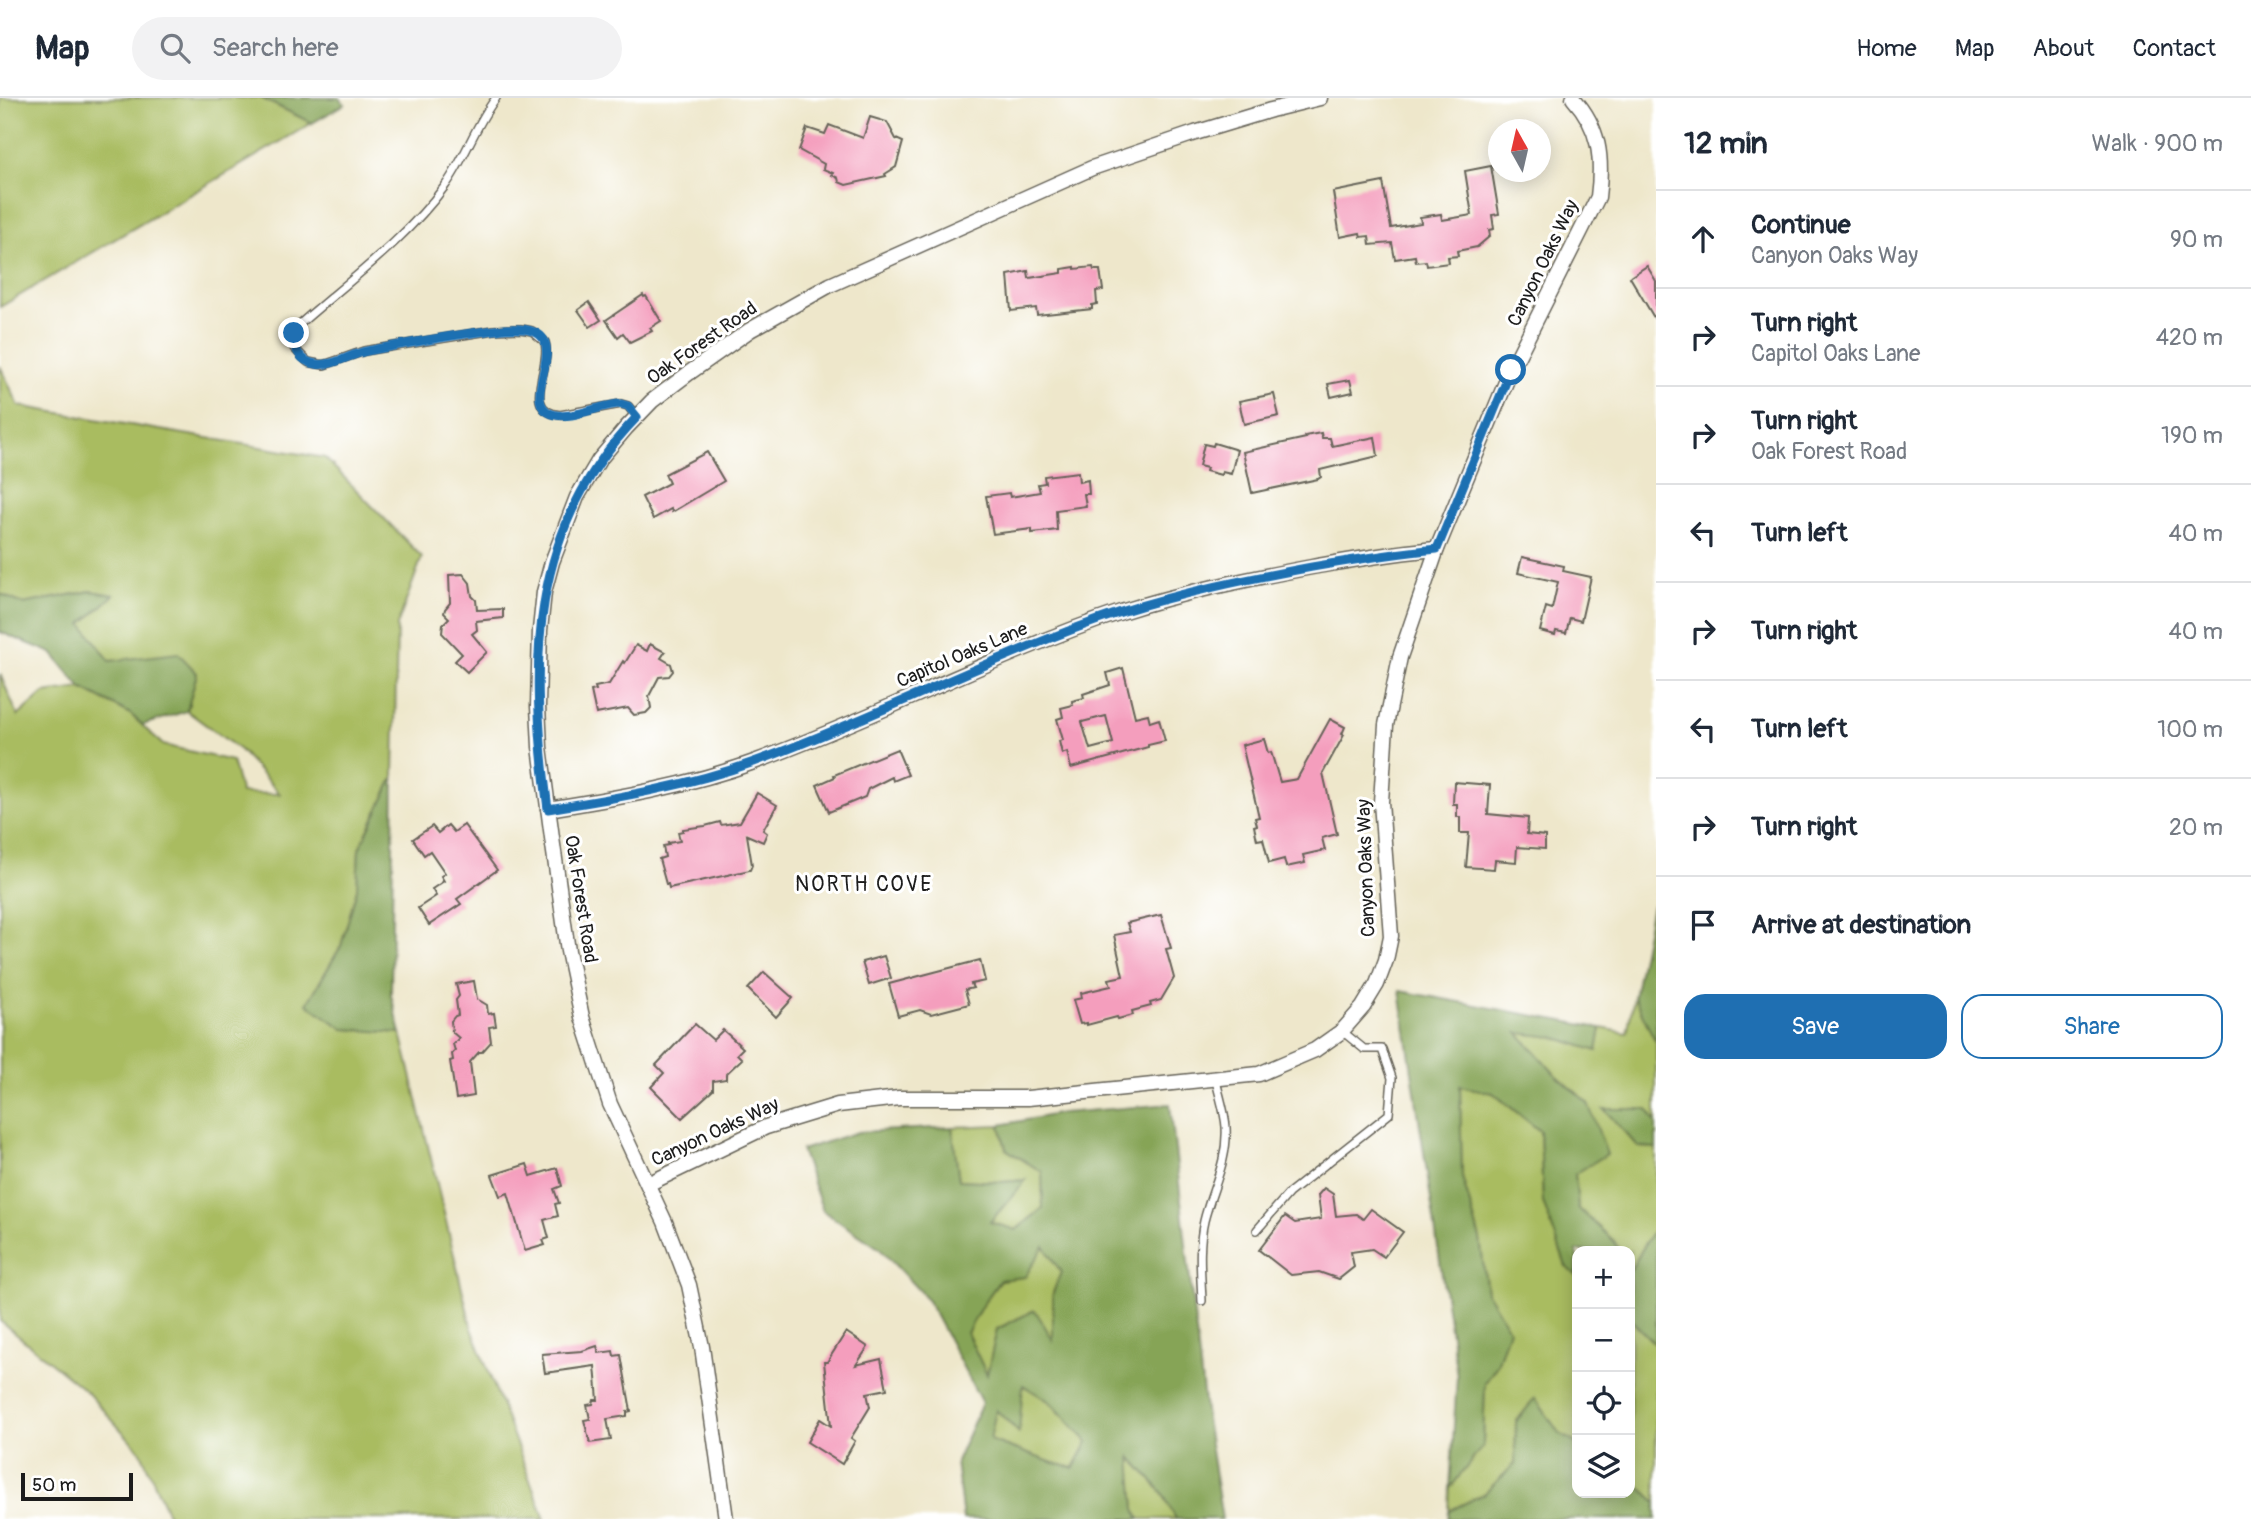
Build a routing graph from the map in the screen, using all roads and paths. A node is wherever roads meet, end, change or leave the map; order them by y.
1 (496, 98) edge
2 (1320, 98) edge
3 (1573, 99) edge
4 (637, 417) junction
5 (1437, 549) junction
6 (548, 809) junction
7 (1342, 1031) junction
8 (1216, 1080) junction
9 (648, 1184) junction
10 (1257, 1230) dead end
11 (1202, 1301) dead end
12 (726, 1519) edge

1 - 4 lane
2 - 4 street, Oak Forest Road
3 - 5 street, Canyon Oaks Way
4 - 6 street, Oak Forest Road
5 - 6 street, Capitol Oaks Lane
5 - 7 street, Canyon Oaks Way
6 - 9 street, Oak Forest Road
7 - 8 street, Canyon Oaks Way
7 - 10 lane
8 - 9 street, Canyon Oaks Way
8 - 11 lane
9 - 12 street, Oak Forest Road

